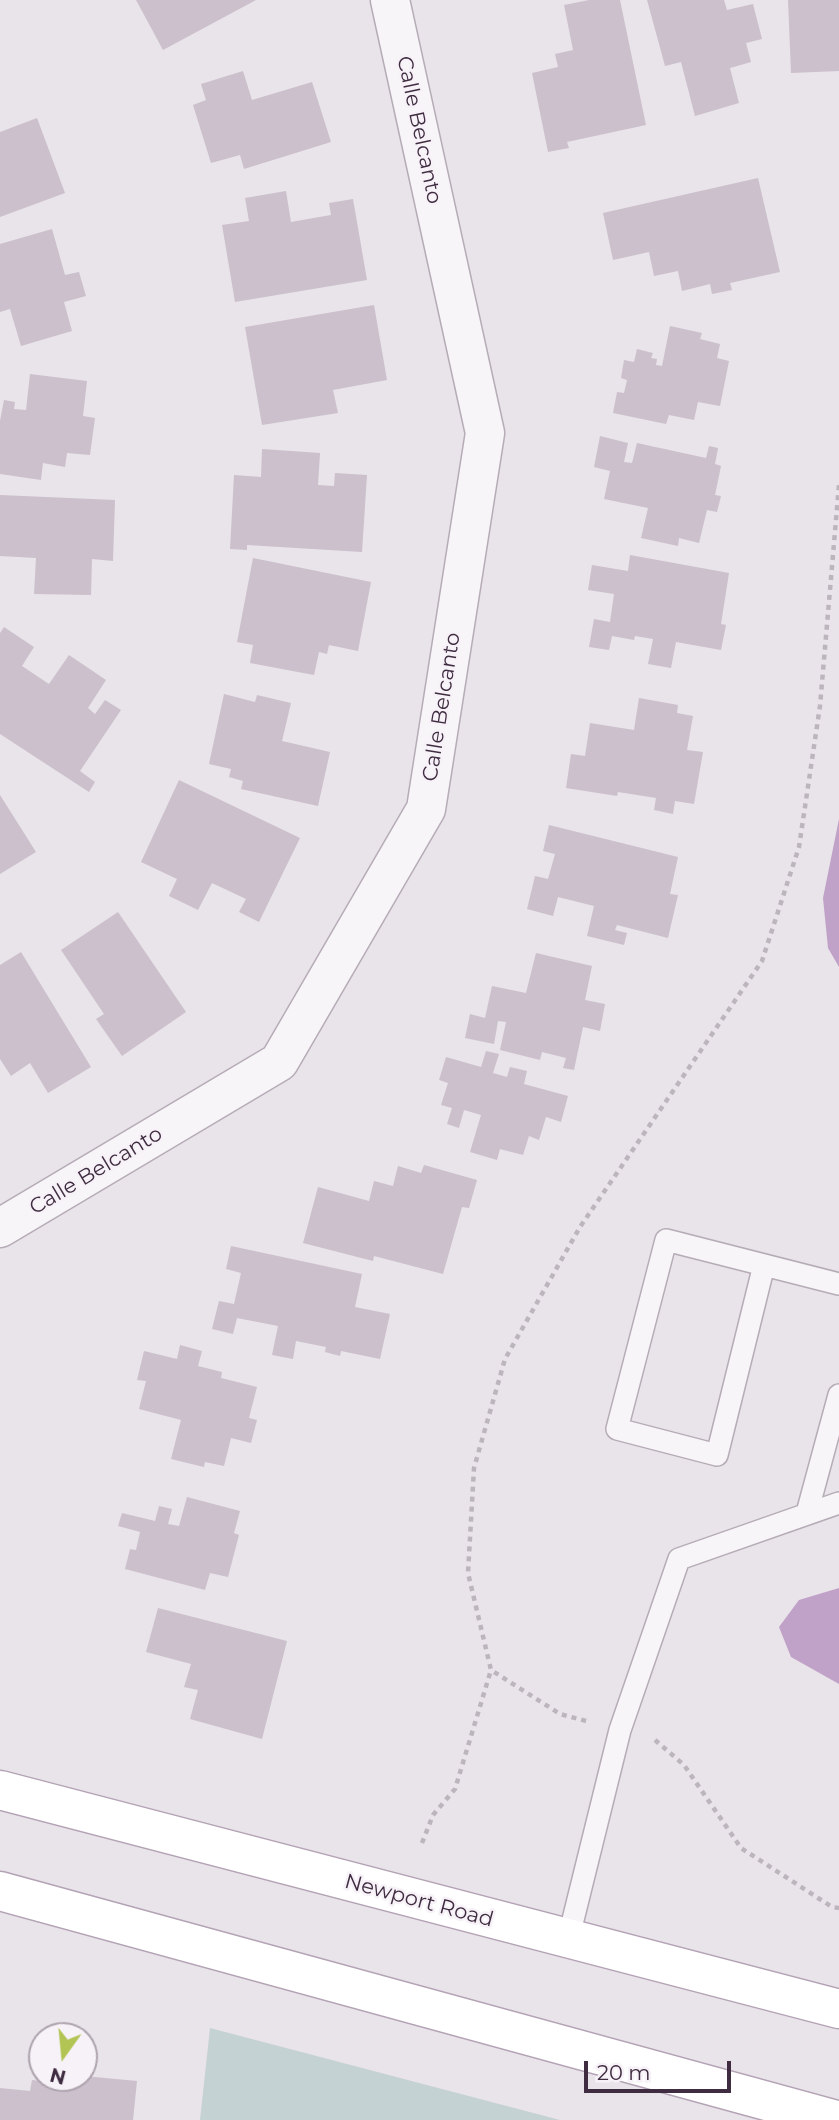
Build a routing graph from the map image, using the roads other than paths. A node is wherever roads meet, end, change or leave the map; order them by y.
1 (390, 0) edge
2 (0, 1228) edge
3 (764, 1265) junction
4 (839, 1284) edge
5 (839, 1395) edge
6 (839, 1503) edge
7 (807, 1513) junction
8 (0, 1790) edge
9 (0, 1891) edge
10 (568, 1940) junction
11 (839, 2010) edge
12 (836, 2120) edge

1 - 2 street, Calle Belcanto
3 - 3 lane
3 - 4 lane
5 - 7 lane
6 - 7 lane
7 - 10 lane
8 - 10 main road, Newport Road
9 - 12 main road
10 - 11 main road, Newport Road

